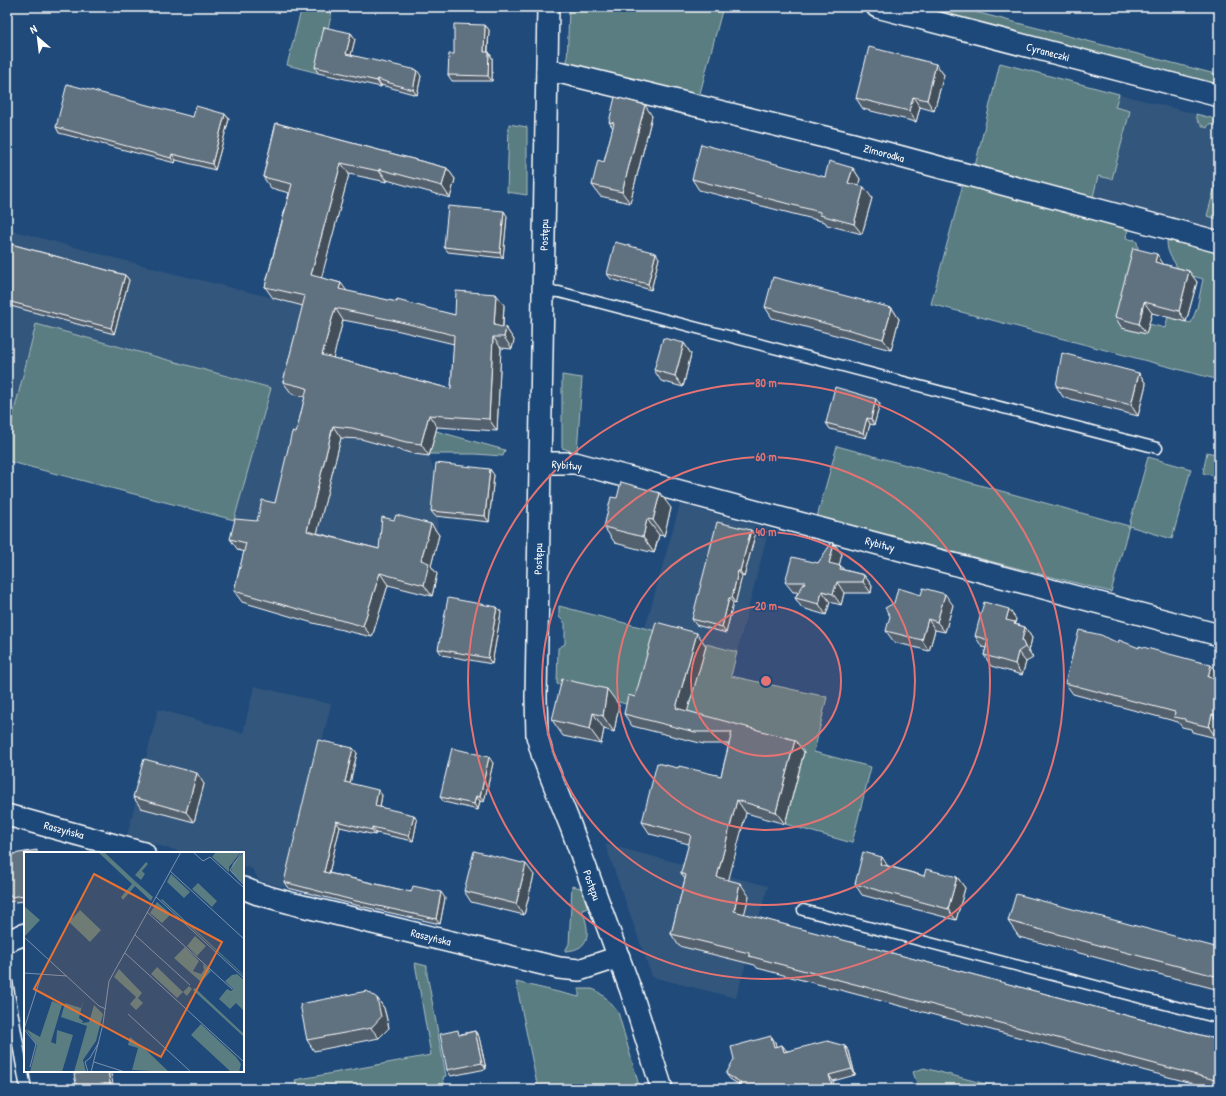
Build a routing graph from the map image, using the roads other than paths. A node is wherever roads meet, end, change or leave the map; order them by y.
1 (548, 7) edge
2 (877, 7) edge
3 (547, 71) junction
4 (1219, 96) edge
5 (1219, 242) edge
6 (543, 291) junction
7 (1157, 448) dead end
8 (540, 463) junction
9 (1219, 634) edge
10 (7, 815) edge
11 (140, 852) edge
12 (244, 888) edge
13 (803, 910) dead end
14 (24, 934) edge
15 (7, 941) edge
16 (619, 957) junction
17 (7, 982) edge
18 (1219, 1018) edge
19 (26, 1089) edge
20 (662, 1089) edge

1 - 3 street, Postępu
2 - 4 street, Cyraneczki
3 - 5 street, Zimorodka
3 - 6 street, Postępu
6 - 7 lane
6 - 8 street, Postępu
8 - 9 street, Rybitwy
8 - 16 street, Postępu
10 - 11 street, Raszyńska
12 - 16 street, Raszyńska
13 - 18 lane
14 - 15 street
16 - 20 street, Postępu
17 - 19 lane

